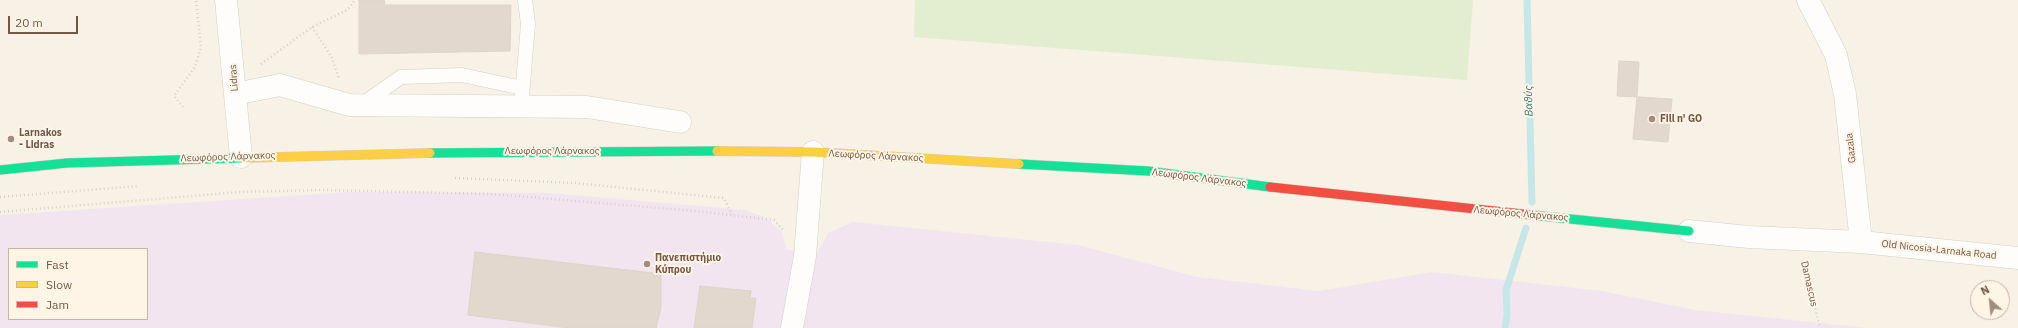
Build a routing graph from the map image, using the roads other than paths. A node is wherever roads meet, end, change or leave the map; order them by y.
1 (226, 0) edge
2 (525, 0) edge
3 (1808, 0) edge
4 (234, 88) junction
5 (522, 97) junction
6 (355, 105) junction
7 (680, 122) dead end
8 (813, 152) junction
9 (241, 157) junction
10 (0, 170) edge
11 (1689, 231) joint
12 (1861, 242) junction
13 (2018, 258) edge
14 (792, 328) edge

1 - 4 street, Lidras
2 - 5 lane
3 - 12 street, Gazala
4 - 6 street
4 - 9 street, Lidras
5 - 6 street
5 - 6 lane
5 - 7 street
8 - 9 main road, Λεωφόρος Λάρνακος
8 - 11 main road, Λεωφόρος Λάρνακος
8 - 14 street
9 - 10 main road, Λεωφόρος Λάρνακος
11 - 12 street, Λεωφόρος Λάρνακος
12 - 13 street, Old Nicosia-Larnaka Road

